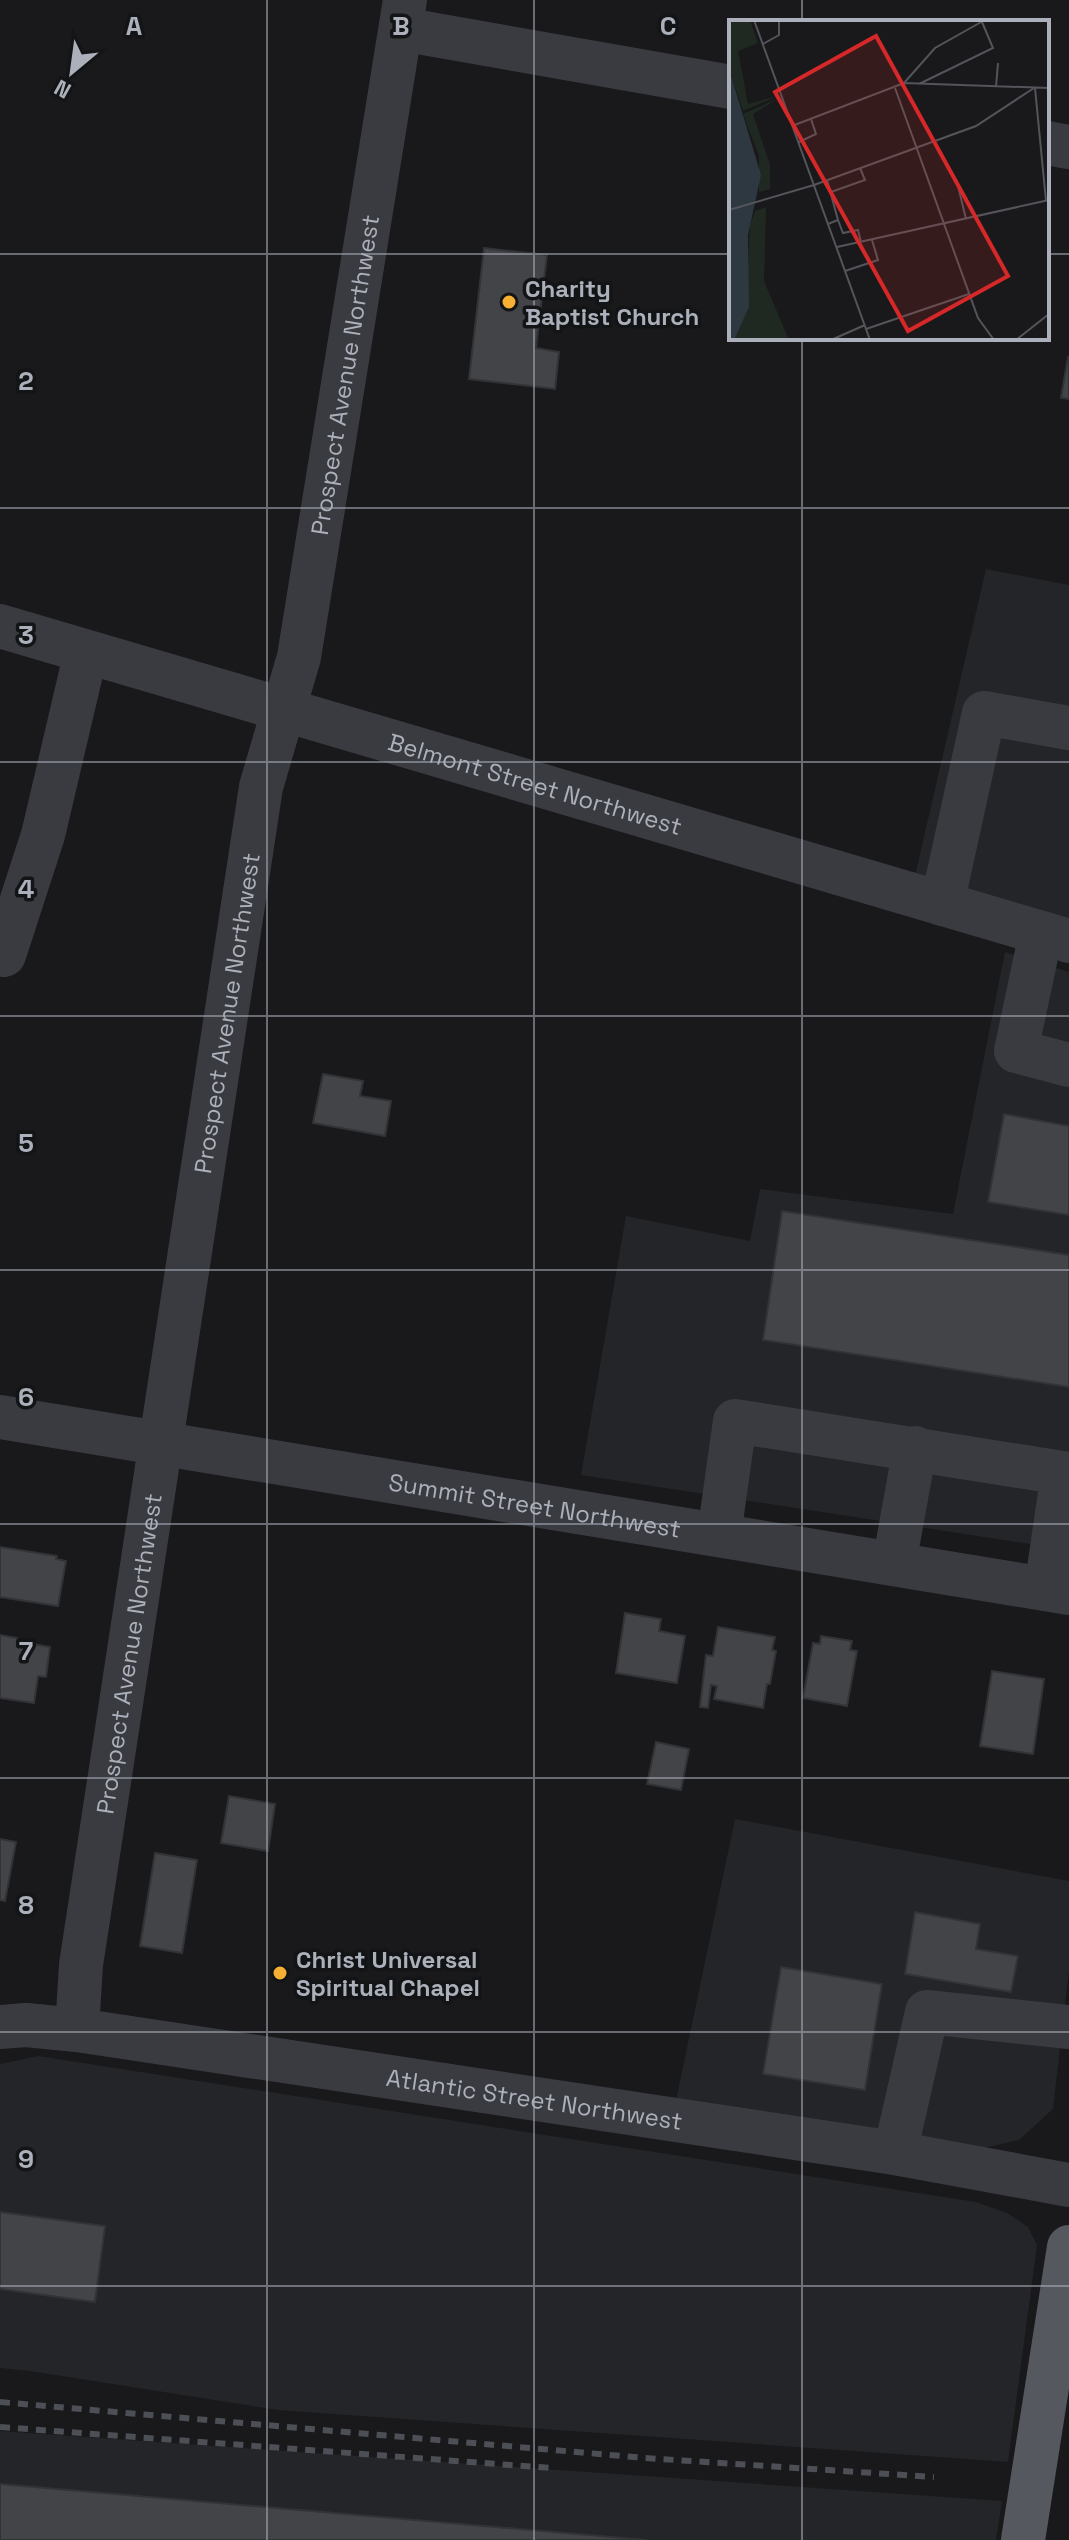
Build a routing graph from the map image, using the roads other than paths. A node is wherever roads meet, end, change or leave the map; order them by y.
1 (403, 15) edge
2 (729, 87) edge
3 (1049, 143) edge
4 (1069, 147) edge
5 (0, 626) edge
6 (86, 652) junction
7 (284, 710) junction
8 (1069, 728) edge
9 (942, 904) junction
10 (1055, 937) edge
11 (4, 955) dead end
12 (1069, 1065) edge
13 (0, 1417) edge
14 (161, 1443) junction
15 (915, 1448) junction
16 (1066, 1473) edge
17 (719, 1535) junction
18 (894, 1564) junction
19 (1058, 1591) edge
20 (0, 2027) edge
21 (1069, 2027) edge
22 (77, 2030) junction
23 (895, 2153) junction
24 (1069, 2185) edge
25 (1069, 2247) edge
26 (1023, 2540) edge

1 - 2 street
1 - 7 street, Prospect Avenue Northwest
3 - 4 street
5 - 6 street, Belmont Street Northwest
6 - 7 street, Belmont Street Northwest
6 - 11 street
7 - 9 street, Belmont Street Northwest
7 - 14 street, Prospect Avenue Northwest
8 - 9 street
9 - 10 street, Belmont Street Northwest
10 - 12 street
13 - 14 street, Summit Street Northwest
14 - 17 street, Summit Street Northwest
14 - 22 street, Prospect Avenue Northwest
15 - 16 street
15 - 17 street
15 - 18 street
16 - 19 street
17 - 18 street, Summit Street Northwest
18 - 19 street, Summit Street Northwest
20 - 22 street, Atlantic Street Northwest
21 - 23 street
22 - 23 street, Atlantic Street Northwest
23 - 24 street, Atlantic Street Northwest
25 - 26 main road

